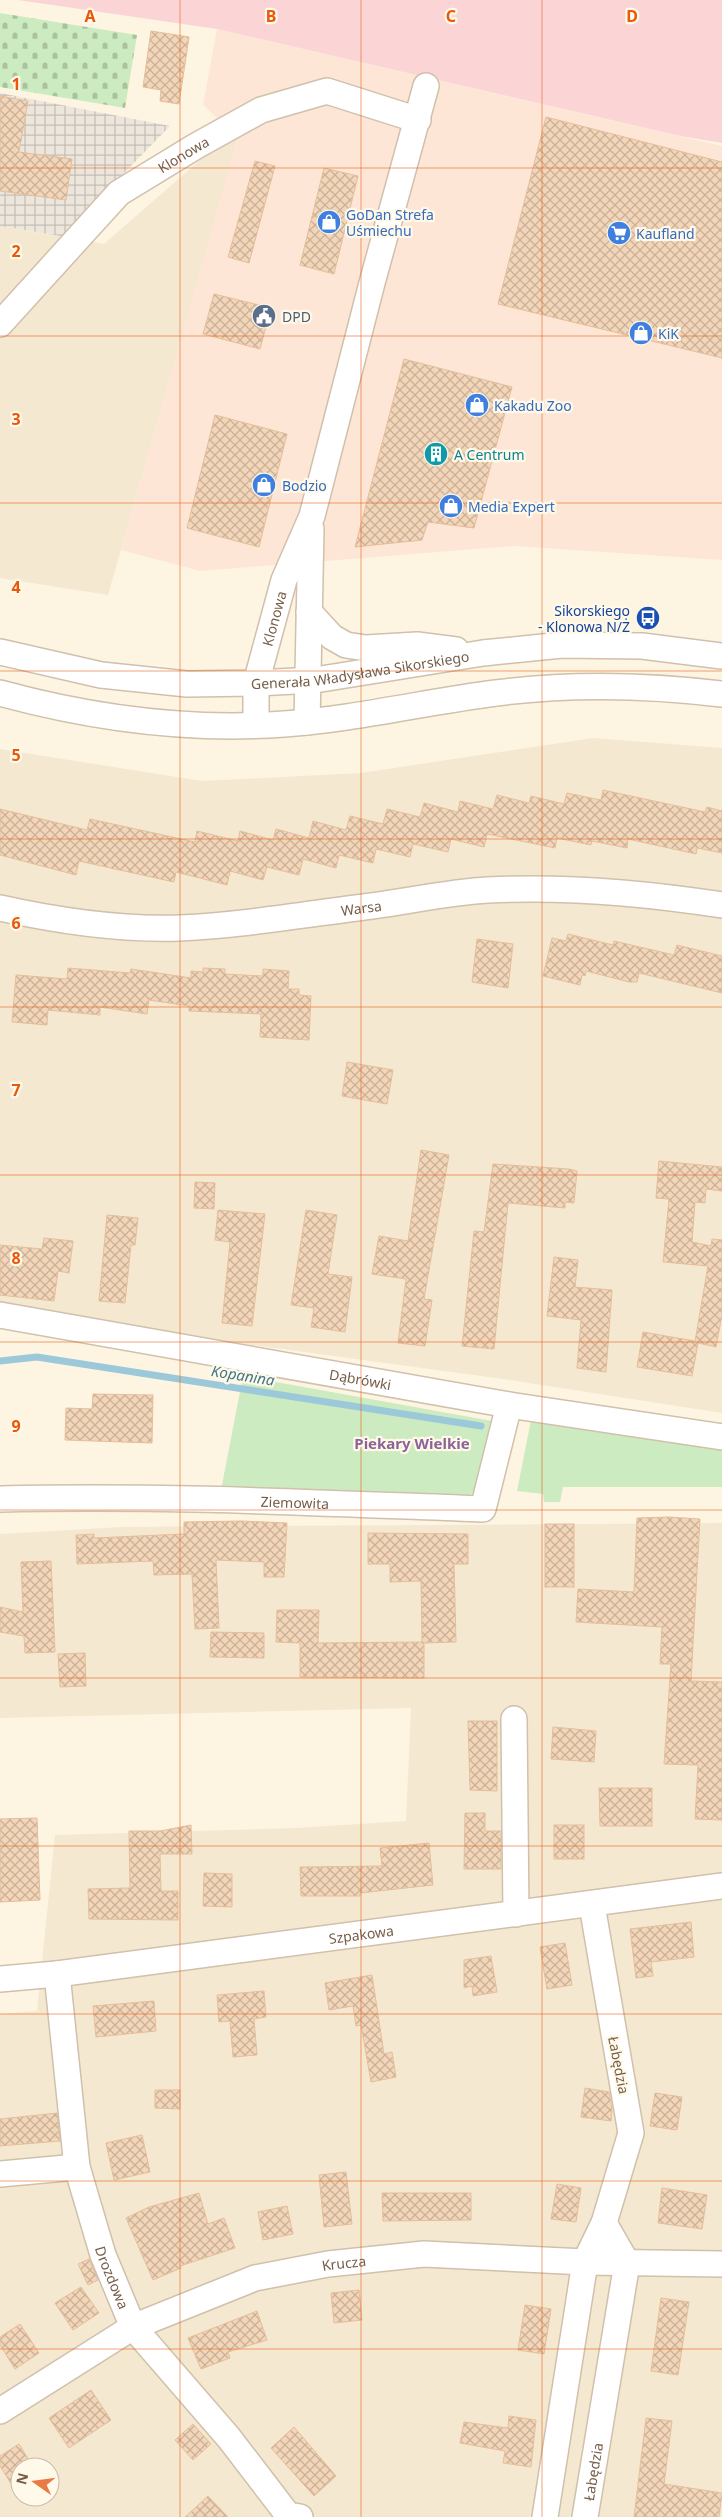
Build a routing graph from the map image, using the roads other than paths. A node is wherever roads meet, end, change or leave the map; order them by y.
1 (426, 86) dead end
2 (418, 120) junction
3 (0, 324) edge
4 (312, 516) junction
5 (309, 612) junction
6 (0, 652) edge
7 (483, 653) junction
8 (722, 656) edge
9 (308, 680) junction
10 (256, 684) junction
11 (0, 694) edge
12 (722, 694) edge
13 (307, 722) junction
14 (256, 725) junction
15 (722, 905) edge
16 (0, 908) edge
17 (0, 1315) edge
18 (508, 1405) junction
19 (722, 1437) edge
20 (0, 1499) edge
21 (514, 1719) dead end
22 (722, 1886) edge
23 (592, 1905) junction
24 (516, 1914) junction
25 (57, 1974) junction
26 (0, 1979) edge
27 (77, 2167) junction
28 (0, 2174) edge
29 (604, 2223) junction
30 (585, 2262) junction
31 (627, 2263) junction
32 (722, 2264) edge
33 (133, 2327) junction
34 (0, 2411) edge
35 (300, 2517) edge
36 (546, 2517) edge
37 (586, 2517) edge

1 - 2 street, Klonowa
2 - 3 street, Klonowa
2 - 4 street, Klonowa
4 - 5 street, Klonowa
4 - 10 street, Klonowa
5 - 7 street
5 - 9 street, Klonowa
6 - 10 street, Generała Władysława Sikorskiego
7 - 8 street, Generała Władysława Sikorskiego
7 - 9 street, Generała Władysława Sikorskiego
9 - 10 street, Generała Władysława Sikorskiego
9 - 13 street, Klonowa
10 - 14 street, Klonowa
11 - 14 street
12 - 13 street
13 - 14 street
15 - 16 street, Warsa
17 - 18 street, Dąbrówki
18 - 19 street, Dąbrówki
18 - 20 street, Ziemowita
21 - 24 street
22 - 23 street, Szpakowa
23 - 24 street, Szpakowa
23 - 29 street, Łabędzia
24 - 25 street, Szpakowa
25 - 26 street, Szpakowa
25 - 27 street, Drozdowa
27 - 28 street
27 - 33 street, Drozdowa
29 - 30 street, Łabędzia
29 - 31 street
30 - 31 street, Krucza
30 - 33 street, Krucza
30 - 36 street, Łabędzia
31 - 32 street, Krucza
31 - 37 street, Łabędzia
33 - 34 street, Krucza
33 - 35 street, Drozdowa

